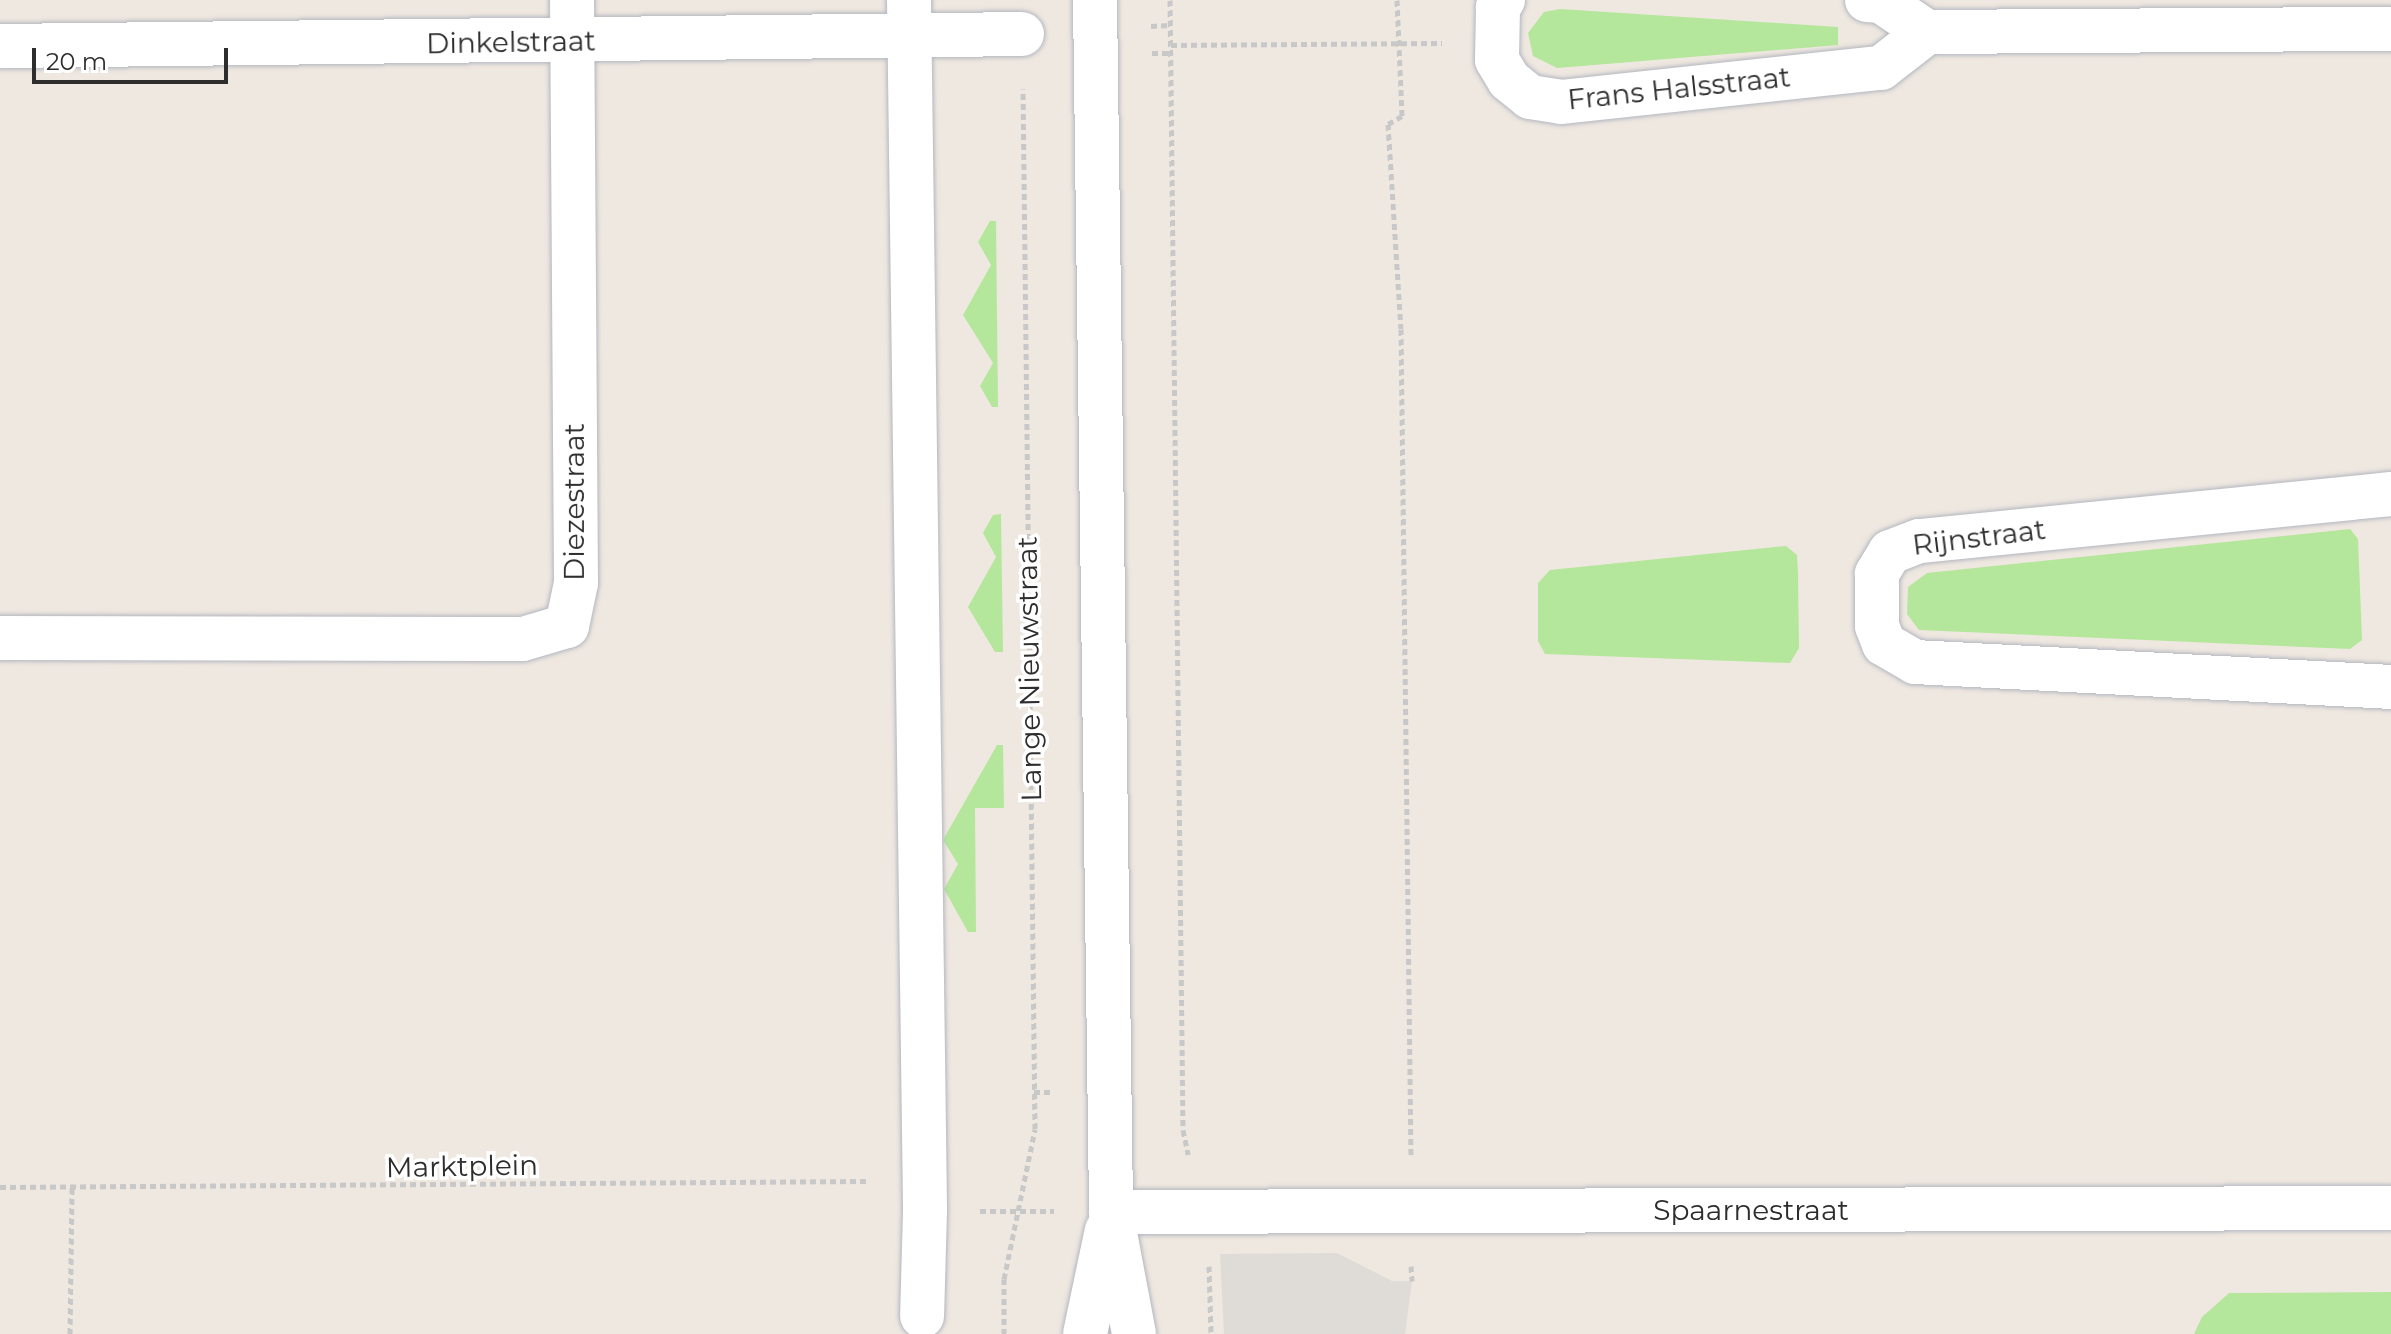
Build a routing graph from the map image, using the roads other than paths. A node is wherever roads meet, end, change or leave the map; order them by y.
1 (1095, 0) edge
2 (1503, 0) edge
3 (1867, 0) edge
4 (910, 18) edge
5 (572, 21) edge
6 (2391, 29) edge
7 (1927, 32) junction
8 (1022, 34) road end
9 (0, 46) edge
10 (2391, 494) edge
11 (0, 638) edge
12 (2391, 687) edge
13 (2391, 1208) edge
14 (1111, 1212) junction
15 (922, 1316) dead end
16 (1085, 1334) edge
17 (1134, 1334) edge

1 - 14 street
2 - 7 street, Frans Halsstraat
3 - 7 street
4 - 5 street, Dinkelstraat
4 - 8 street, Dinkelstraat
4 - 15 street
5 - 9 street, Dinkelstraat
5 - 11 street, Diezestraat
6 - 7 street
10 - 12 street, Rijnstraat
13 - 14 street, Spaarnestraat
14 - 16 street
14 - 17 street

